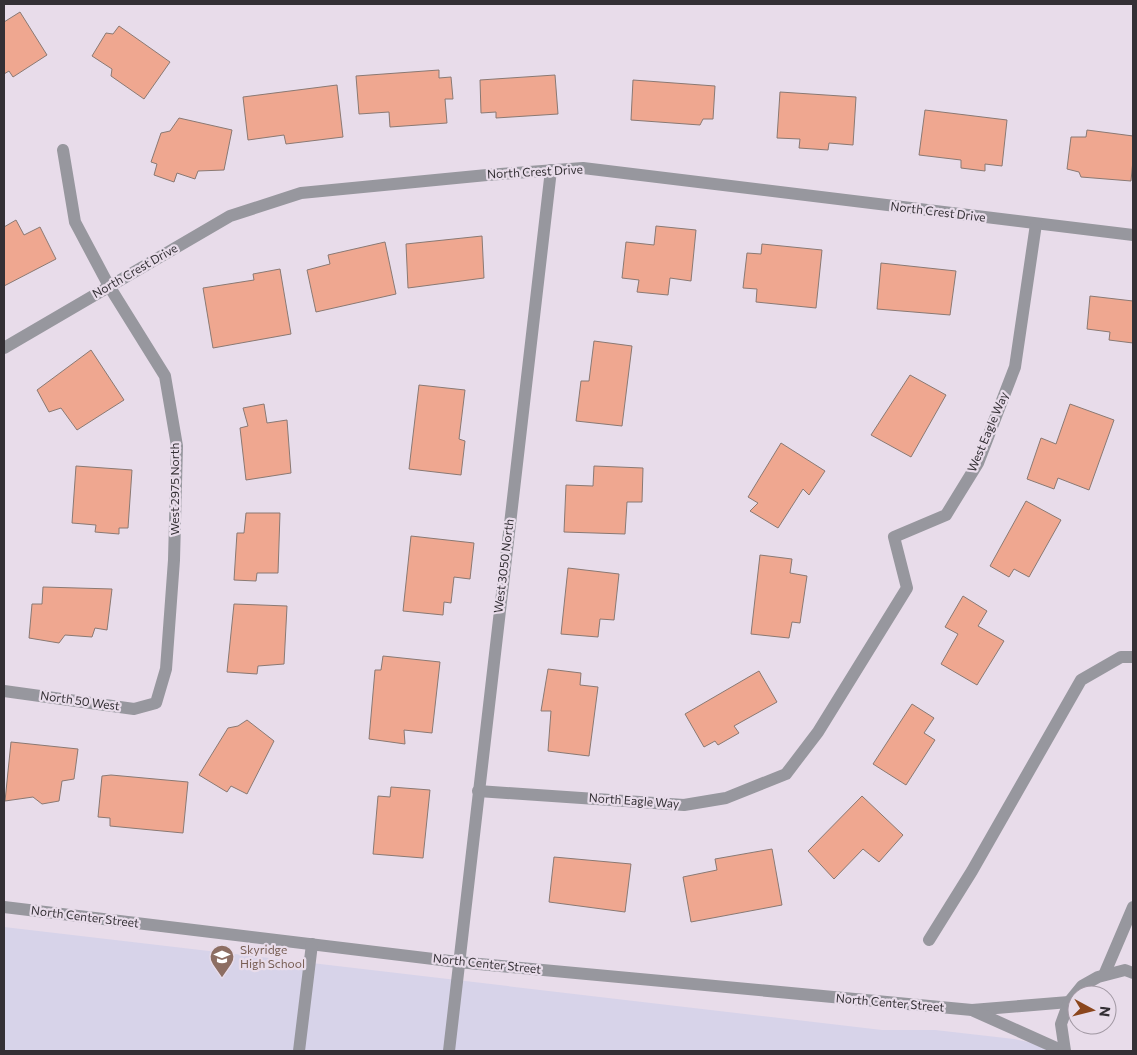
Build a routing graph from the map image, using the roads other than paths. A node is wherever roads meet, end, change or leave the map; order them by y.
1 (63, 150) dead end
2 (551, 170) junction
3 (1036, 224) junction
4 (1133, 235) edge
5 (109, 286) junction
6 (4, 348) edge
7 (1133, 657) edge
8 (4, 691) edge
9 (156, 703) joint
10 (786, 774) joint
11 (478, 791) junction
12 (4, 907) edge
13 (1133, 907) edge
14 (929, 940) dead end
15 (312, 944) junction
16 (458, 962) junction
17 (1133, 974) edge
18 (1104, 975) junction
19 (1084, 985) edge
20 (1067, 1002) edge
21 (1067, 1008) edge
22 (972, 1010) junction
23 (299, 1051) edge
24 (449, 1051) edge
25 (1064, 1051) edge

1 - 5 street, West 2975 North
2 - 3 street, North Crest Drive
2 - 5 street, North Crest Drive
2 - 11 street, West 3050 North
3 - 4 street, North Crest Drive
3 - 10 street, West Eagle Way
5 - 6 street, North Crest Drive
5 - 9 street, West 2975 North
7 - 14 street
8 - 9 street, North 50 West
10 - 11 street, North Eagle Way
11 - 16 street, West 3050 North
12 - 15 street, North Center Street
13 - 18 street
15 - 16 street, North Center Street
15 - 23 street
16 - 22 street, North Center Street
16 - 24 street, West 3050 North
17 - 18 street
18 - 19 street
20 - 22 street
21 - 25 street
22 - 25 street

